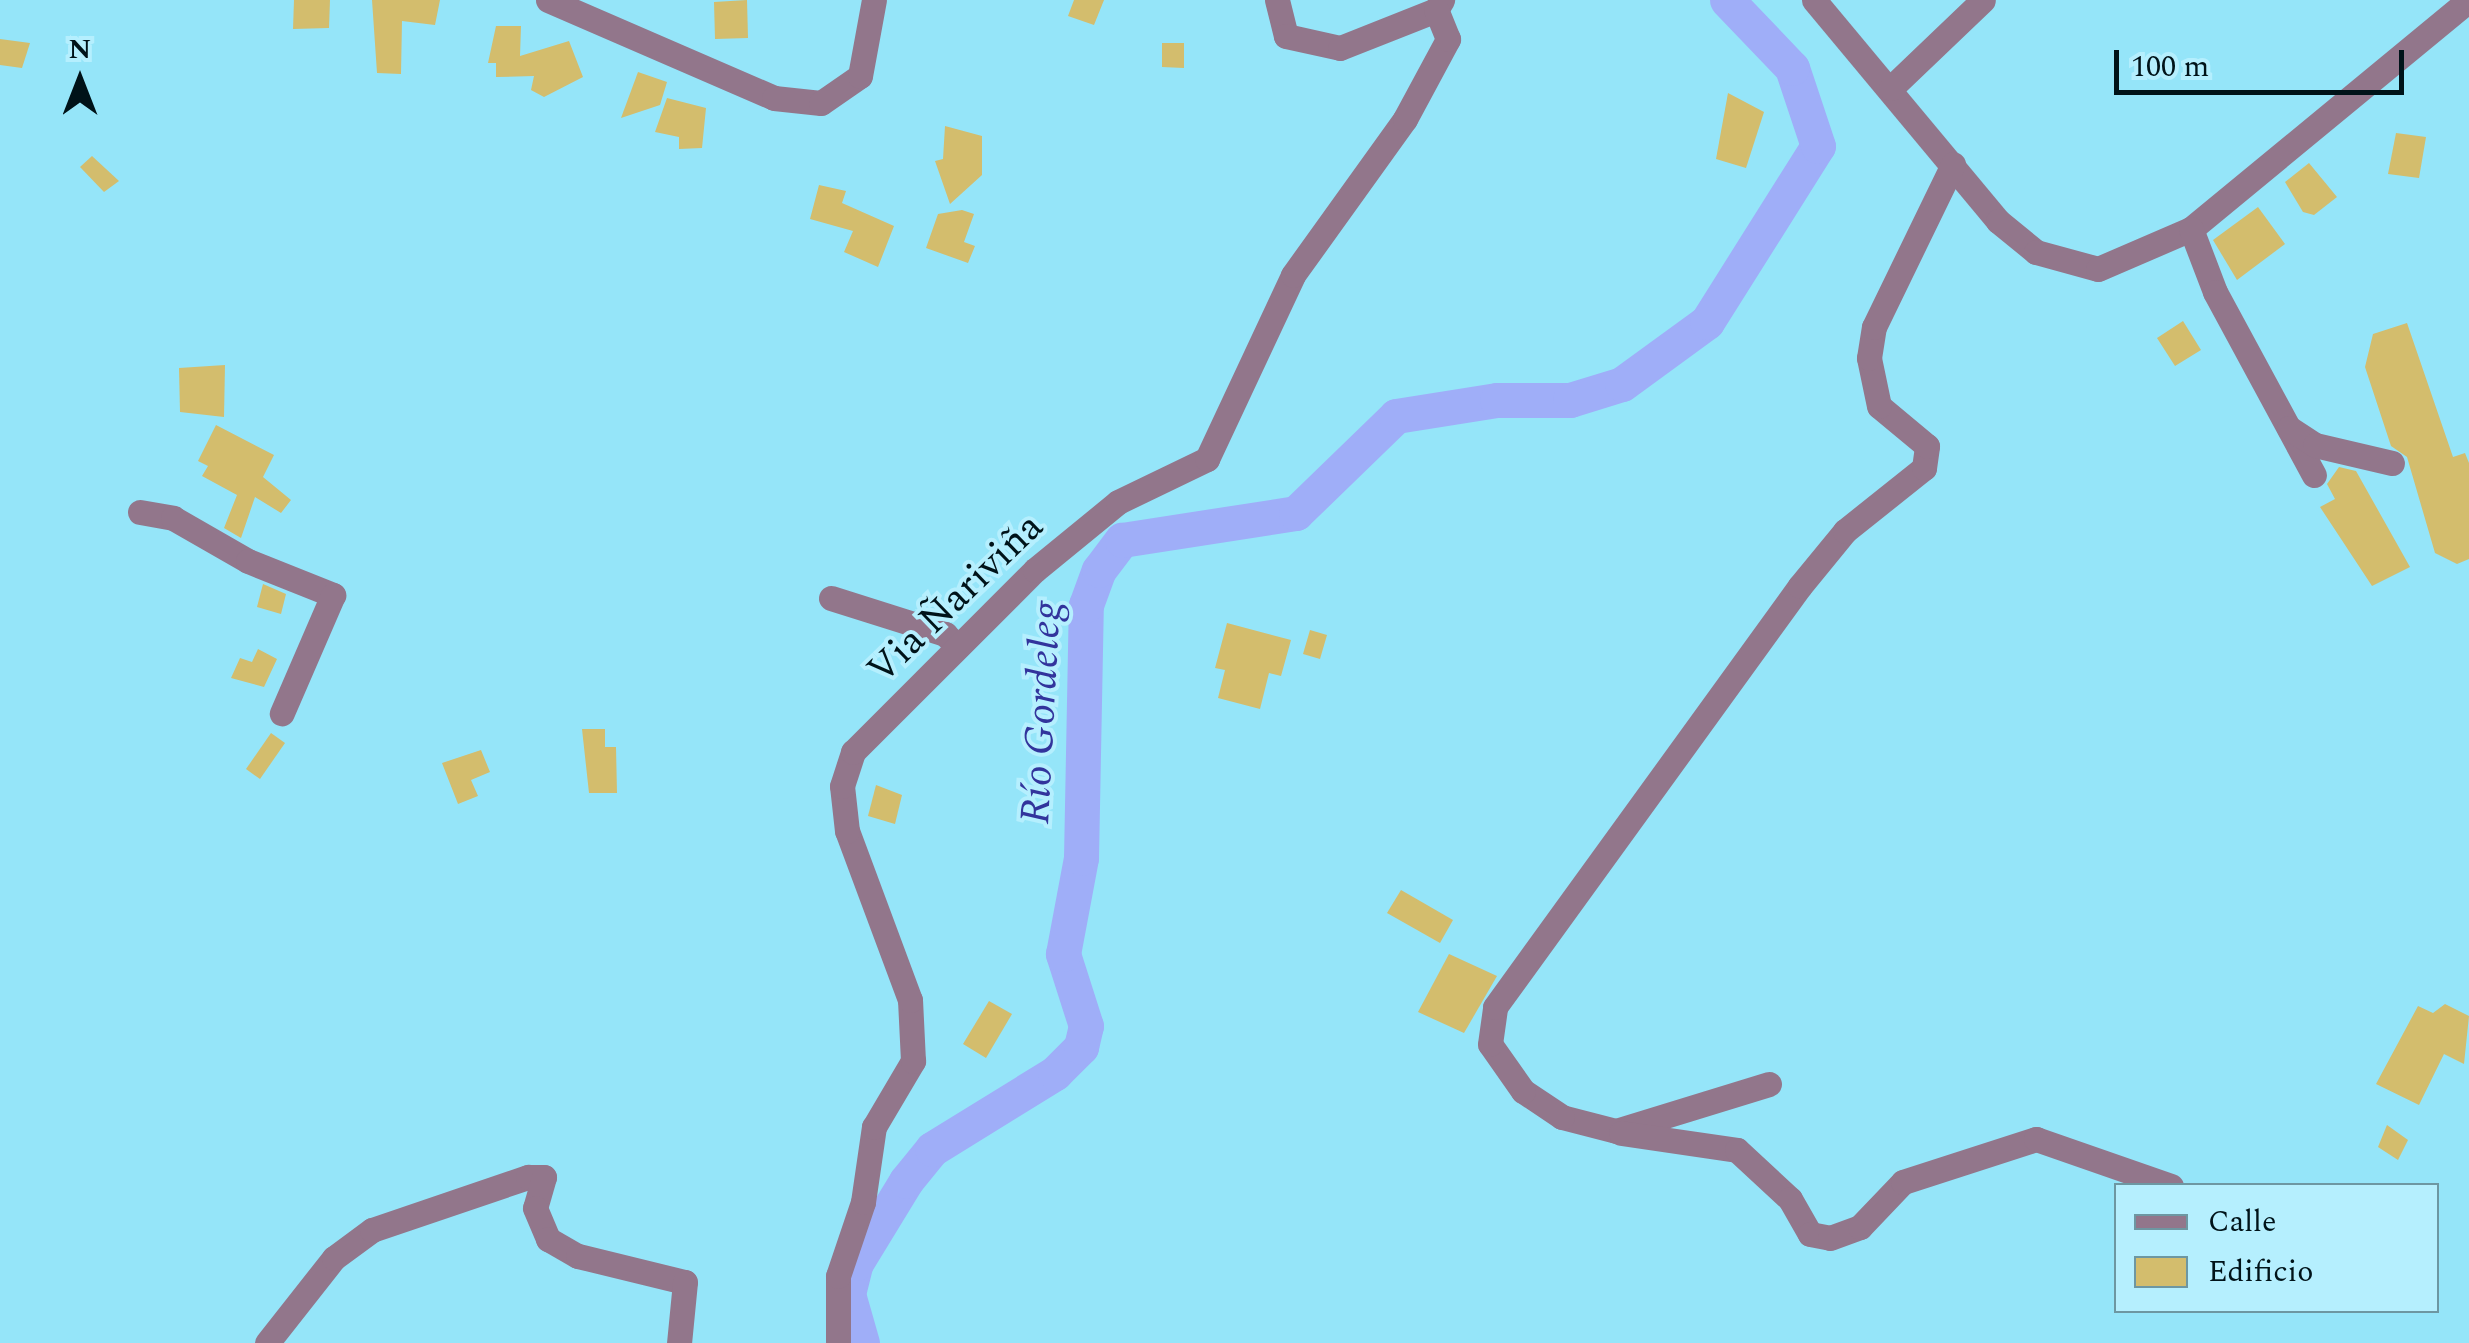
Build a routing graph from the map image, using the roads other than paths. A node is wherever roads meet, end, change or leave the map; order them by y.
1 (548, 0) edge
2 (874, 0) edge
3 (1277, 0) edge
4 (1814, 0) edge
5 (1983, 0) edge
6 (2469, 0) edge
7 (1439, 5) edge
8 (1891, 88) junction
9 (1953, 164) junction
10 (2191, 229) junction
11 (2285, 426) junction
12 (2392, 464) dead end
13 (2314, 475) dead end
14 (140, 512) dead end
15 (831, 598) dead end
16 (958, 647) junction
17 (282, 714) dead end
18 (1769, 1084) dead end
19 (1616, 1131) junction
20 (2162, 1183) edge
21 (267, 1343) edge
22 (679, 1343) edge
23 (838, 1343) edge

1 - 2 street
3 - 7 street
4 - 8 street
5 - 8 street
6 - 10 street
7 - 16 street, Via Ñariviña
8 - 9 street
9 - 10 street
9 - 19 street
10 - 11 street
11 - 12 street
11 - 13 street
14 - 17 street
15 - 16 street
16 - 23 street, Via Ñariviña
18 - 19 street
19 - 20 street
21 - 22 street

